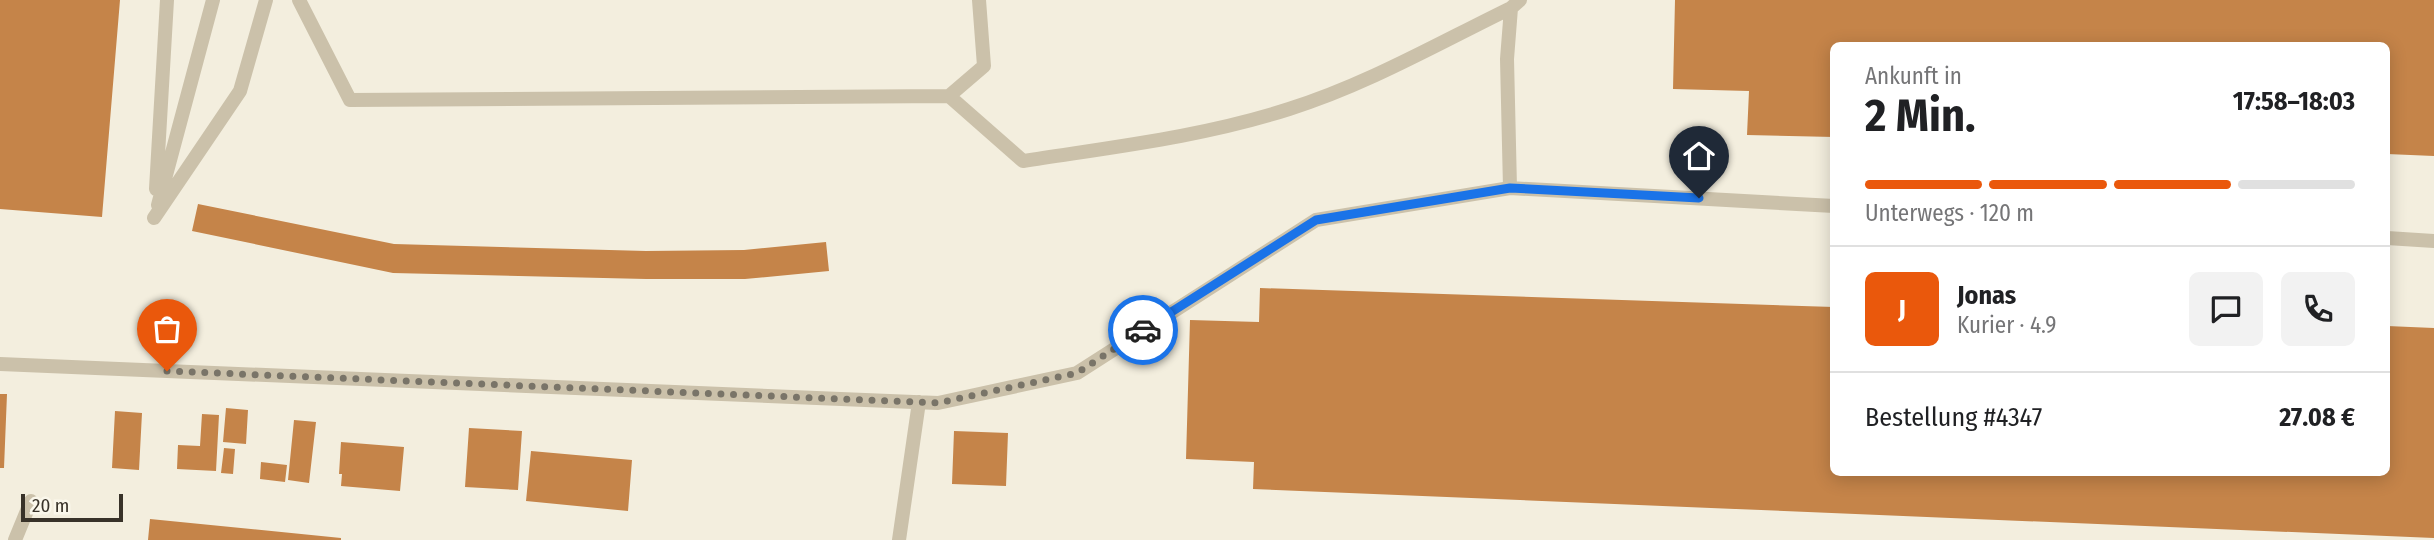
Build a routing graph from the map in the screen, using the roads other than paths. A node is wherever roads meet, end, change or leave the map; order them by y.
1 (167, 0) edge
2 (213, 0) edge
3 (266, 0) edge
4 (299, 0) edge
5 (979, 0) edge
6 (1515, 4) edge
7 (949, 96) junction
8 (1510, 188) junction
9 (1830, 206) edge
10 (154, 218) junction
11 (2390, 238) edge
12 (2434, 240) edge
13 (0, 364) edge
14 (919, 402) junction
15 (32, 501) dead end
16 (15, 540) edge
17 (899, 540) edge

1 - 10 lane
2 - 10 lane
3 - 10 lane
4 - 7 lane
5 - 7 lane
6 - 7 lane
6 - 8 lane
8 - 9 lane
8 - 14 lane
11 - 12 lane
13 - 14 lane
14 - 17 lane
15 - 16 lane

